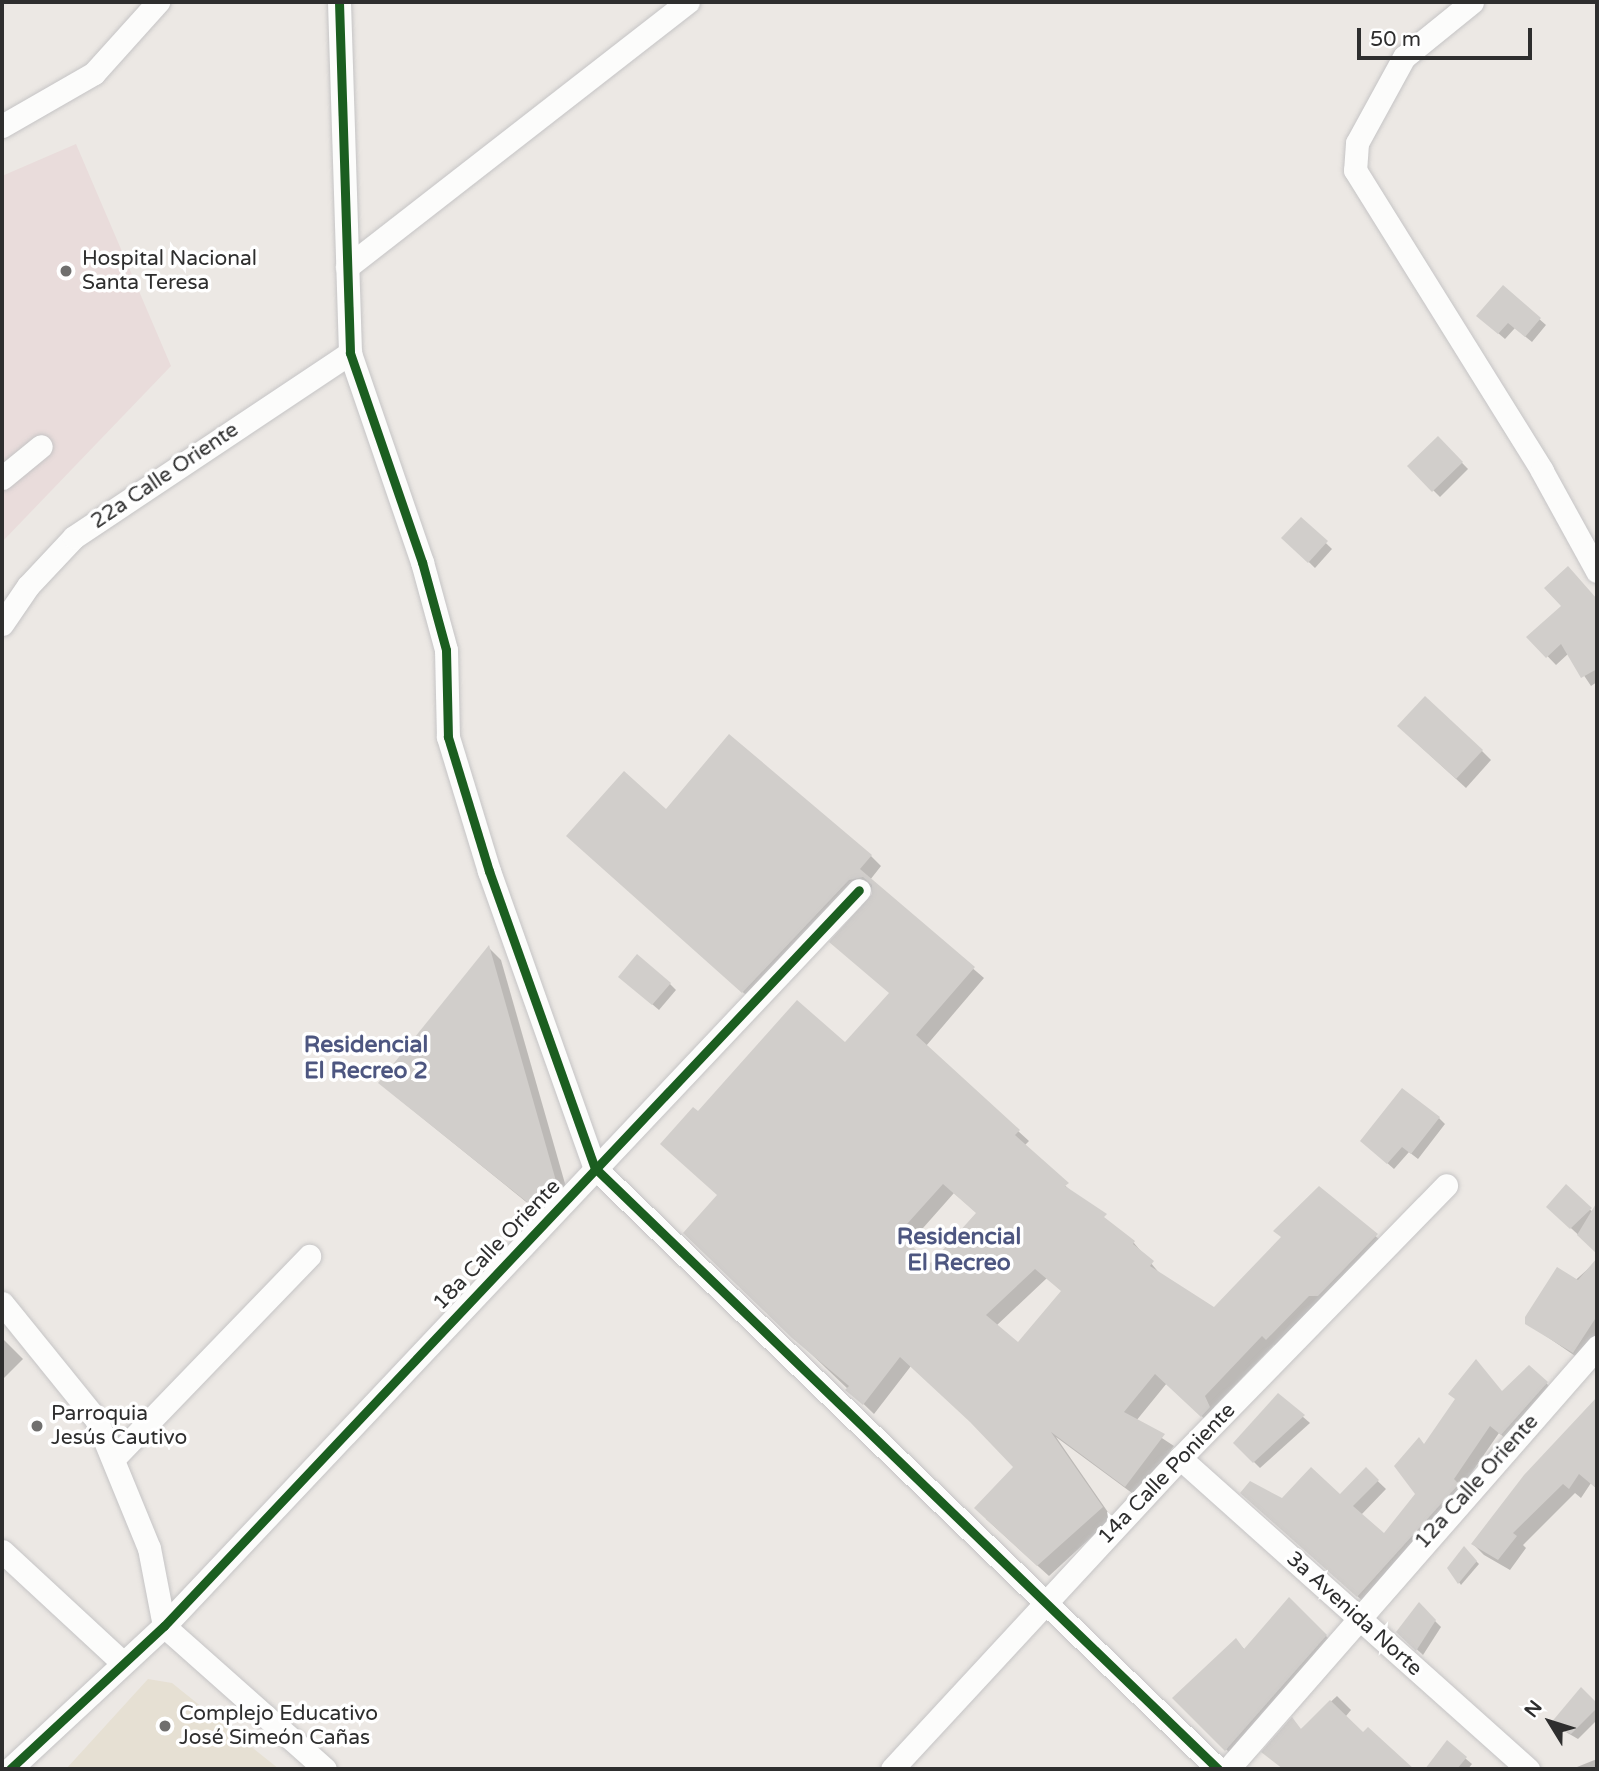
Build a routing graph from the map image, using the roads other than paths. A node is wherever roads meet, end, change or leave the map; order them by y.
1 (158, 2) edge
2 (688, 2) edge
3 (1472, 2) edge
4 (345, 6) edge
5 (2, 126) edge
6 (347, 267) junction
7 (350, 353) junction
8 (41, 446) dead end
9 (2, 478) edge
10 (1597, 571) edge
11 (2, 624) edge
12 (859, 890) dead end
13 (595, 1168) junction
14 (1446, 1185) dead end
15 (309, 1256) dead end
16 (2, 1303) edge
17 (1597, 1347) edge
18 (114, 1458) junction
19 (1180, 1458) junction
20 (2, 1551) edge
21 (1047, 1600) junction
22 (1357, 1618) junction
23 (164, 1626) junction
24 (122, 1662) junction
25 (10, 1769) edge
26 (326, 1769) edge
27 (892, 1769) edge
28 (1217, 1769) edge
29 (1228, 1769) edge
30 (1528, 1769) edge

1 - 5 street
2 - 6 street
3 - 10 street
4 - 6 street
6 - 7 street
7 - 11 street, 22a Calle Oriente
7 - 13 street
8 - 9 street
12 - 13 street, 18a Calle Oriente
13 - 21 street
13 - 23 street, 18a Calle Oriente
14 - 19 street, 14a Calle Poniente
15 - 18 street
16 - 18 street
17 - 22 street, 12a Calle Oriente
18 - 23 street
19 - 21 street, 14a Calle Poniente
19 - 22 street, 3a Avenida Norte
20 - 24 street
21 - 27 street, 14a Calle Poniente
21 - 28 street
22 - 29 street, 12a Calle Oriente
22 - 30 street, 3a Avenida Norte
23 - 24 street, 18a Calle Oriente
23 - 26 street
24 - 25 street, 18a Calle Oriente

